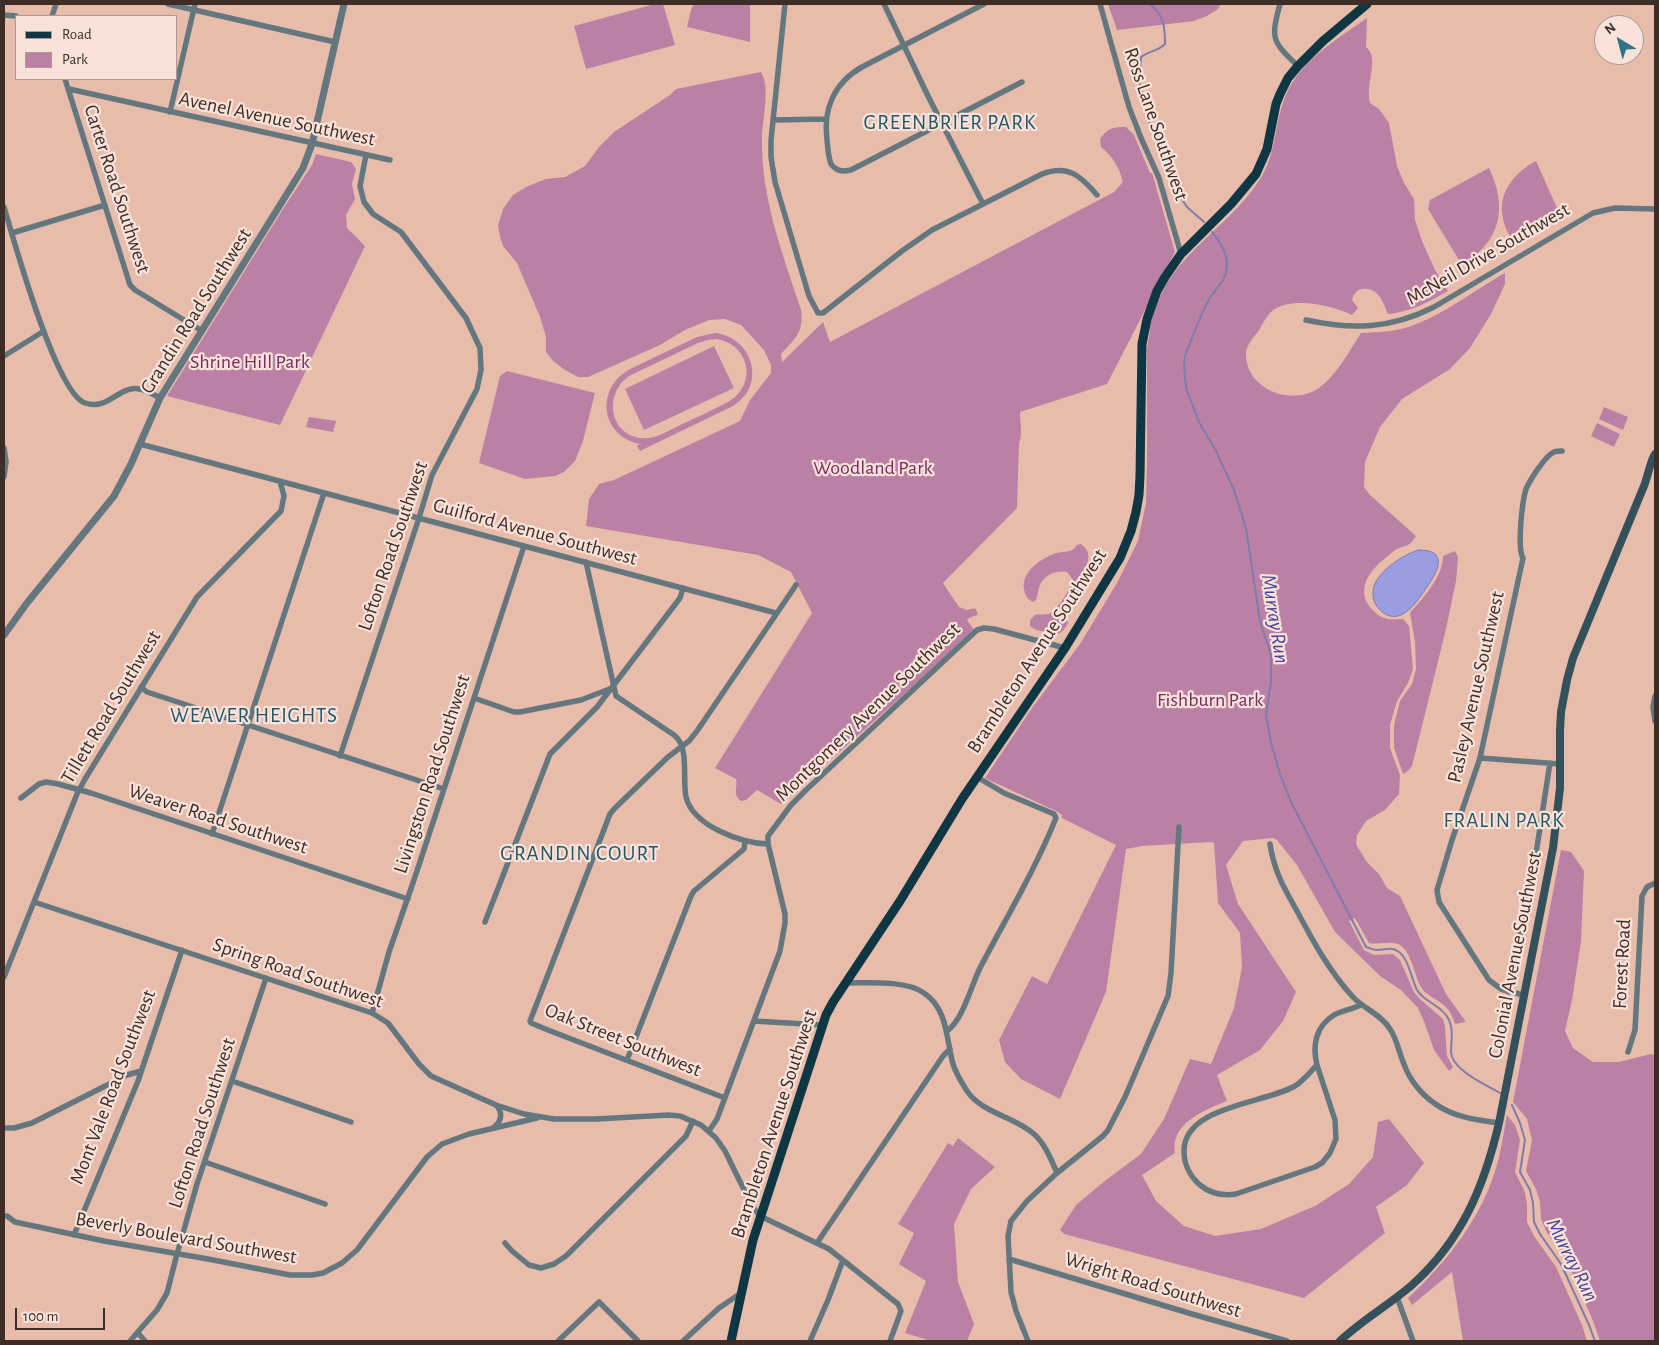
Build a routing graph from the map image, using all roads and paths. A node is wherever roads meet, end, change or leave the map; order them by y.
1 (168, 4) edge
2 (344, 4) edge
3 (785, 4) edge
4 (884, 4) edge
5 (984, 4) edge
6 (1100, 4) edge
7 (1280, 4) edge
8 (1367, 4) edge
9 (195, 7) edge
10 (335, 42) junction
11 (903, 45) junction
12 (1298, 66) junction
13 (178, 78) edge
14 (65, 80) edge
15 (178, 80) edge
16 (1022, 82) dead end
17 (68, 89) junction
18 (170, 112) junction
19 (826, 119) junction
20 (773, 120) junction
21 (942, 124) junction
22 (312, 144) junction
23 (366, 155) junction
24 (390, 160) dead end
25 (1098, 195) dead end
26 (983, 204) junction
27 (105, 205) junction
28 (4, 207) edge
29 (1655, 209) edge
30 (12, 233) junction
31 (1181, 254) junction
32 (1306, 320) dead end
33 (44, 331) junction
34 (202, 331) junction
35 (4, 356) edge
36 (160, 398) junction
37 (140, 444) junction
38 (4, 448) edge
39 (1562, 451) dead end
40 (1655, 454) edge
41 (1654, 470) edge
42 (4, 478) edge
43 (280, 481) junction
44 (324, 493) junction
45 (419, 518) junction
46 (524, 546) junction
47 (586, 562) junction
48 (796, 585) dead end
49 (684, 588) junction
50 (776, 613) junction
51 (4, 635) edge
52 (1065, 648) junction
53 (141, 687) junction
54 (614, 687) junction
55 (1655, 696) edge
56 (474, 698) junction
57 (1655, 721) edge
58 (248, 725) junction
59 (682, 747) junction
60 (340, 756) junction
61 (1480, 758) junction
62 (1550, 764) junction
63 (1560, 764) junction
64 (977, 777) junction
65 (444, 789) junction
66 (79, 790) junction
67 (21, 798) dead end
68 (1180, 827) dead end
69 (212, 834) junction
70 (745, 841) junction
71 (768, 844) junction
72 (1270, 844) dead end
73 (1655, 883) edge
74 (408, 899) junction
75 (34, 902) junction
76 (486, 922) dead end
77 (182, 950) junction
78 (4, 978) edge
79 (266, 978) junction
80 (846, 983) junction
81 (1509, 992) junction
82 (1523, 995) junction
83 (1361, 1005) junction
84 (372, 1013) junction
85 (754, 1021) junction
86 (822, 1025) junction
87 (947, 1031) junction
88 (950, 1049) junction
89 (1628, 1052) dead end
90 (627, 1060) junction
91 (1316, 1064) junction
92 (141, 1071) junction
93 (232, 1082) junction
94 (725, 1098) junction
95 (496, 1105) junction
96 (540, 1117) junction
97 (693, 1121) junction
98 (351, 1122) dead end
99 (1499, 1123) junction
100 (4, 1128) edge
101 (492, 1128) junction
102 (709, 1131) junction
103 (205, 1162) junction
104 (1057, 1172) junction
105 (325, 1204) dead end
106 (7, 1216) dead end
107 (760, 1216) junction
108 (74, 1235) junction
109 (505, 1242) dead end
110 (817, 1243) junction
111 (177, 1254) junction
112 (1009, 1259) junction
113 (843, 1260) junction
114 (741, 1292) junction
115 (1397, 1297) junction
116 (138, 1333) junction
117 (130, 1341) edge
118 (145, 1341) edge
119 (558, 1341) edge
120 (638, 1341) edge
121 (683, 1341) edge
122 (731, 1341) edge
123 (810, 1341) edge
124 (890, 1341) edge
125 (1028, 1341) edge
126 (1287, 1341) edge
127 (1340, 1341) edge
128 (1413, 1341) edge

1 - 9 street
2 - 10 street, Grandin Road Southwest
3 - 20 street
4 - 11 street
5 - 11 street
6 - 31 street, Ross Lane Southwest
7 - 12 street
8 - 12 main road, Brambleton Avenue Southwest
9 - 10 street
9 - 13 street
10 - 22 street, Grandin Road Southwest
11 - 19 street
11 - 21 street
12 - 31 main road, Brambleton Avenue Southwest
14 - 17 street, Carter Road Southwest
15 - 18 street
16 - 21 street
17 - 18 street, Avenel Avenue Southwest
17 - 27 street, Carter Road Southwest
18 - 22 street, Avenel Avenue Southwest
19 - 20 street
19 - 21 street
20 - 26 street
21 - 26 street
22 - 23 street, Avenel Avenue Southwest
22 - 34 street, Grandin Road Southwest
23 - 24 street, Avenel Avenue Southwest
23 - 45 street, Lofton Road Southwest
25 - 26 street
27 - 30 street
27 - 34 street, Carter Road Southwest
28 - 30 street
29 - 32 street, McNeil Drive Southwest
30 - 33 street
31 - 52 main road, Brambleton Avenue Southwest
33 - 35 street
33 - 36 street
34 - 36 street, Grandin Road Southwest
36 - 37 street, Grandin Road Southwest
37 - 43 street, Guilford Avenue Southwest
37 - 51 street, Grandin Road Southwest
38 - 42 street
39 - 61 street, Pasley Avenue Southwest
40 - 41 main road, Colonial Avenue Southwest
41 - 63 main road, Colonial Avenue Southwest
43 - 44 street, Guilford Avenue Southwest
43 - 53 street, Tillett Road Southwest
44 - 45 street, Guilford Avenue Southwest
44 - 58 street
45 - 46 street, Guilford Avenue Southwest
45 - 60 street, Lofton Road Southwest
46 - 47 street, Guilford Avenue Southwest
46 - 56 street, Livingston Road Southwest
47 - 49 street, Guilford Avenue Southwest
47 - 54 street
48 - 50 street
49 - 50 street, Guilford Avenue Southwest
49 - 54 street
50 - 59 street
52 - 64 main road, Brambleton Avenue Southwest
52 - 71 street, Montgomery Avenue Southwest
53 - 58 street
53 - 66 street, Tillett Road Southwest
54 - 56 street
54 - 59 street
54 - 76 street
55 - 57 street
56 - 65 street, Livingston Road Southwest
58 - 60 street
58 - 69 street
59 - 70 street
59 - 90 street, Oak Street Southwest
60 - 65 street
61 - 62 street
61 - 81 street, Pasley Avenue Southwest
62 - 63 street
62 - 81 street
63 - 82 main road, Colonial Avenue Southwest
64 - 80 main road, Brambleton Avenue Southwest
64 - 87 street
65 - 74 street, Livingston Road Southwest
66 - 67 street, Weaver Road Southwest
66 - 69 street, Weaver Road Southwest
66 - 75 street, Tillett Road Southwest
68 - 104 street
69 - 74 street, Weaver Road Southwest
70 - 71 street
70 - 90 street
71 - 85 street
72 - 83 street
73 - 89 street, Forest Road
74 - 84 street, Livingston Road Southwest
75 - 77 street, Spring Road Southwest
75 - 78 street, Tillett Road Southwest
77 - 79 street, Spring Road Southwest
77 - 92 street, Mont Vale Road Southwest
79 - 84 street, Spring Road Southwest
79 - 93 street, Lofton Road Southwest
80 - 86 main road, Brambleton Avenue Southwest
80 - 87 street
81 - 82 street, Pasley Avenue Southwest
82 - 99 main road, Colonial Avenue Southwest
83 - 91 street
83 - 99 street
84 - 95 street, Spring Road Southwest
85 - 86 street
85 - 94 street
86 - 107 main road, Brambleton Avenue Southwest
87 - 88 street
88 - 104 street
88 - 110 street
90 - 94 street, Oak Street Southwest
91 - 91 street
92 - 100 street
92 - 108 street, Mont Vale Road Southwest
93 - 98 street
93 - 103 street, Lofton Road Southwest
94 - 102 street
95 - 96 street, Spring Road Southwest
95 - 101 street
96 - 97 street, Spring Road Southwest
96 - 101 street, Beverly Boulevard Southwest
97 - 102 street, Spring Road Southwest
97 - 109 street
99 - 115 main road, Colonial Avenue Southwest
101 - 111 street, Beverly Boulevard Southwest
102 - 107 street, Spring Road Southwest
103 - 105 street
103 - 111 street, Lofton Road Southwest
104 - 112 street
106 - 108 street, Beverly Boulevard Southwest
107 - 110 street
107 - 114 main road, Brambleton Avenue Southwest
108 - 111 street, Beverly Boulevard Southwest
110 - 113 street
111 - 116 street, Lofton Road Southwest
112 - 125 street
112 - 126 street, Wright Road Southwest
113 - 123 street
113 - 124 street
114 - 121 street
114 - 122 main road, Brambleton Avenue Southwest
115 - 127 main road, Colonial Avenue Southwest
115 - 128 street
116 - 117 street, Lofton Road Southwest
116 - 118 street
119 - 120 street

